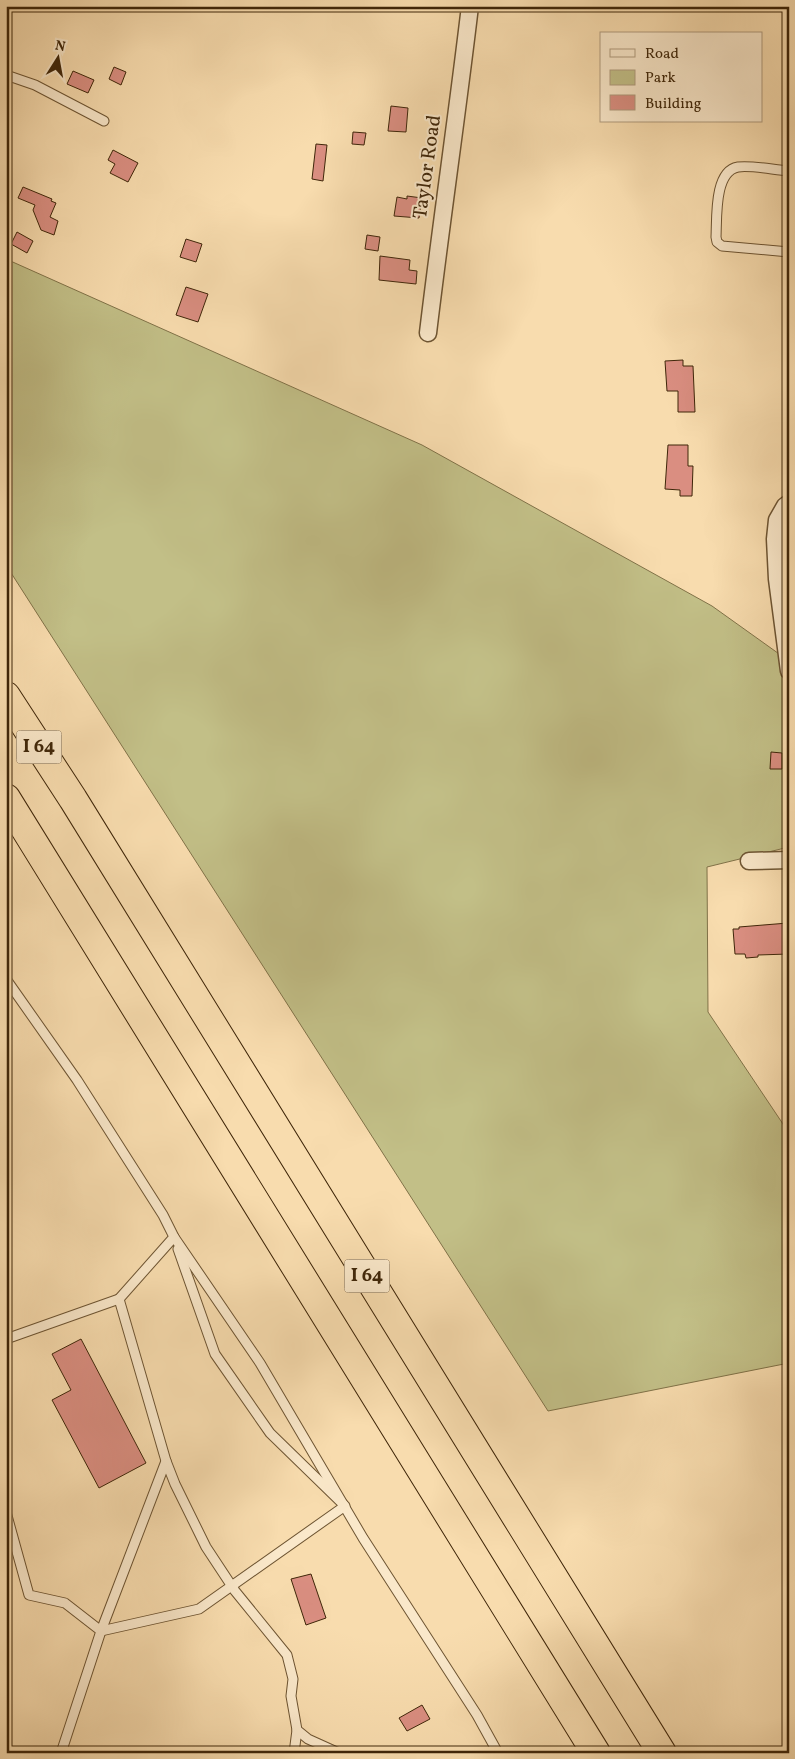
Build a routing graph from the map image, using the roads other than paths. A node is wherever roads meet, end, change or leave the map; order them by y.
1 (470, 6) edge
2 (6, 75) edge
3 (104, 121) dead end
4 (789, 171) edge
5 (789, 252) edge
6 (428, 334) dead end
7 (789, 503) edge
8 (789, 671) edge
9 (6, 696) edge
10 (6, 798) edge
11 (789, 860) edge
12 (749, 861) dead end
13 (6, 979) edge
14 (174, 1237) junction
15 (119, 1300) junction
16 (6, 1339) edge
17 (166, 1461) junction
18 (345, 1506) junction
19 (6, 1512) edge
20 (232, 1586) junction
21 (101, 1631) junction
22 (297, 1730) junction
23 (61, 1753) edge
24 (294, 1753) edge
25 (339, 1753) edge
26 (498, 1753) edge
27 (596, 1753) edge
28 (662, 1753) edge

1 - 6 street, Taylor Road
2 - 3 lane
4 - 5 lane
7 - 8 street
9 - 28 highway, I 64
10 - 27 highway, I 64
11 - 12 street
13 - 14 lane
14 - 15 lane
14 - 18 lane
14 - 18 lane
15 - 16 lane
15 - 17 lane
17 - 20 lane
17 - 21 lane
18 - 20 lane
18 - 26 lane
19 - 21 lane
20 - 21 lane
20 - 22 lane
21 - 23 lane
22 - 24 lane
22 - 25 lane

